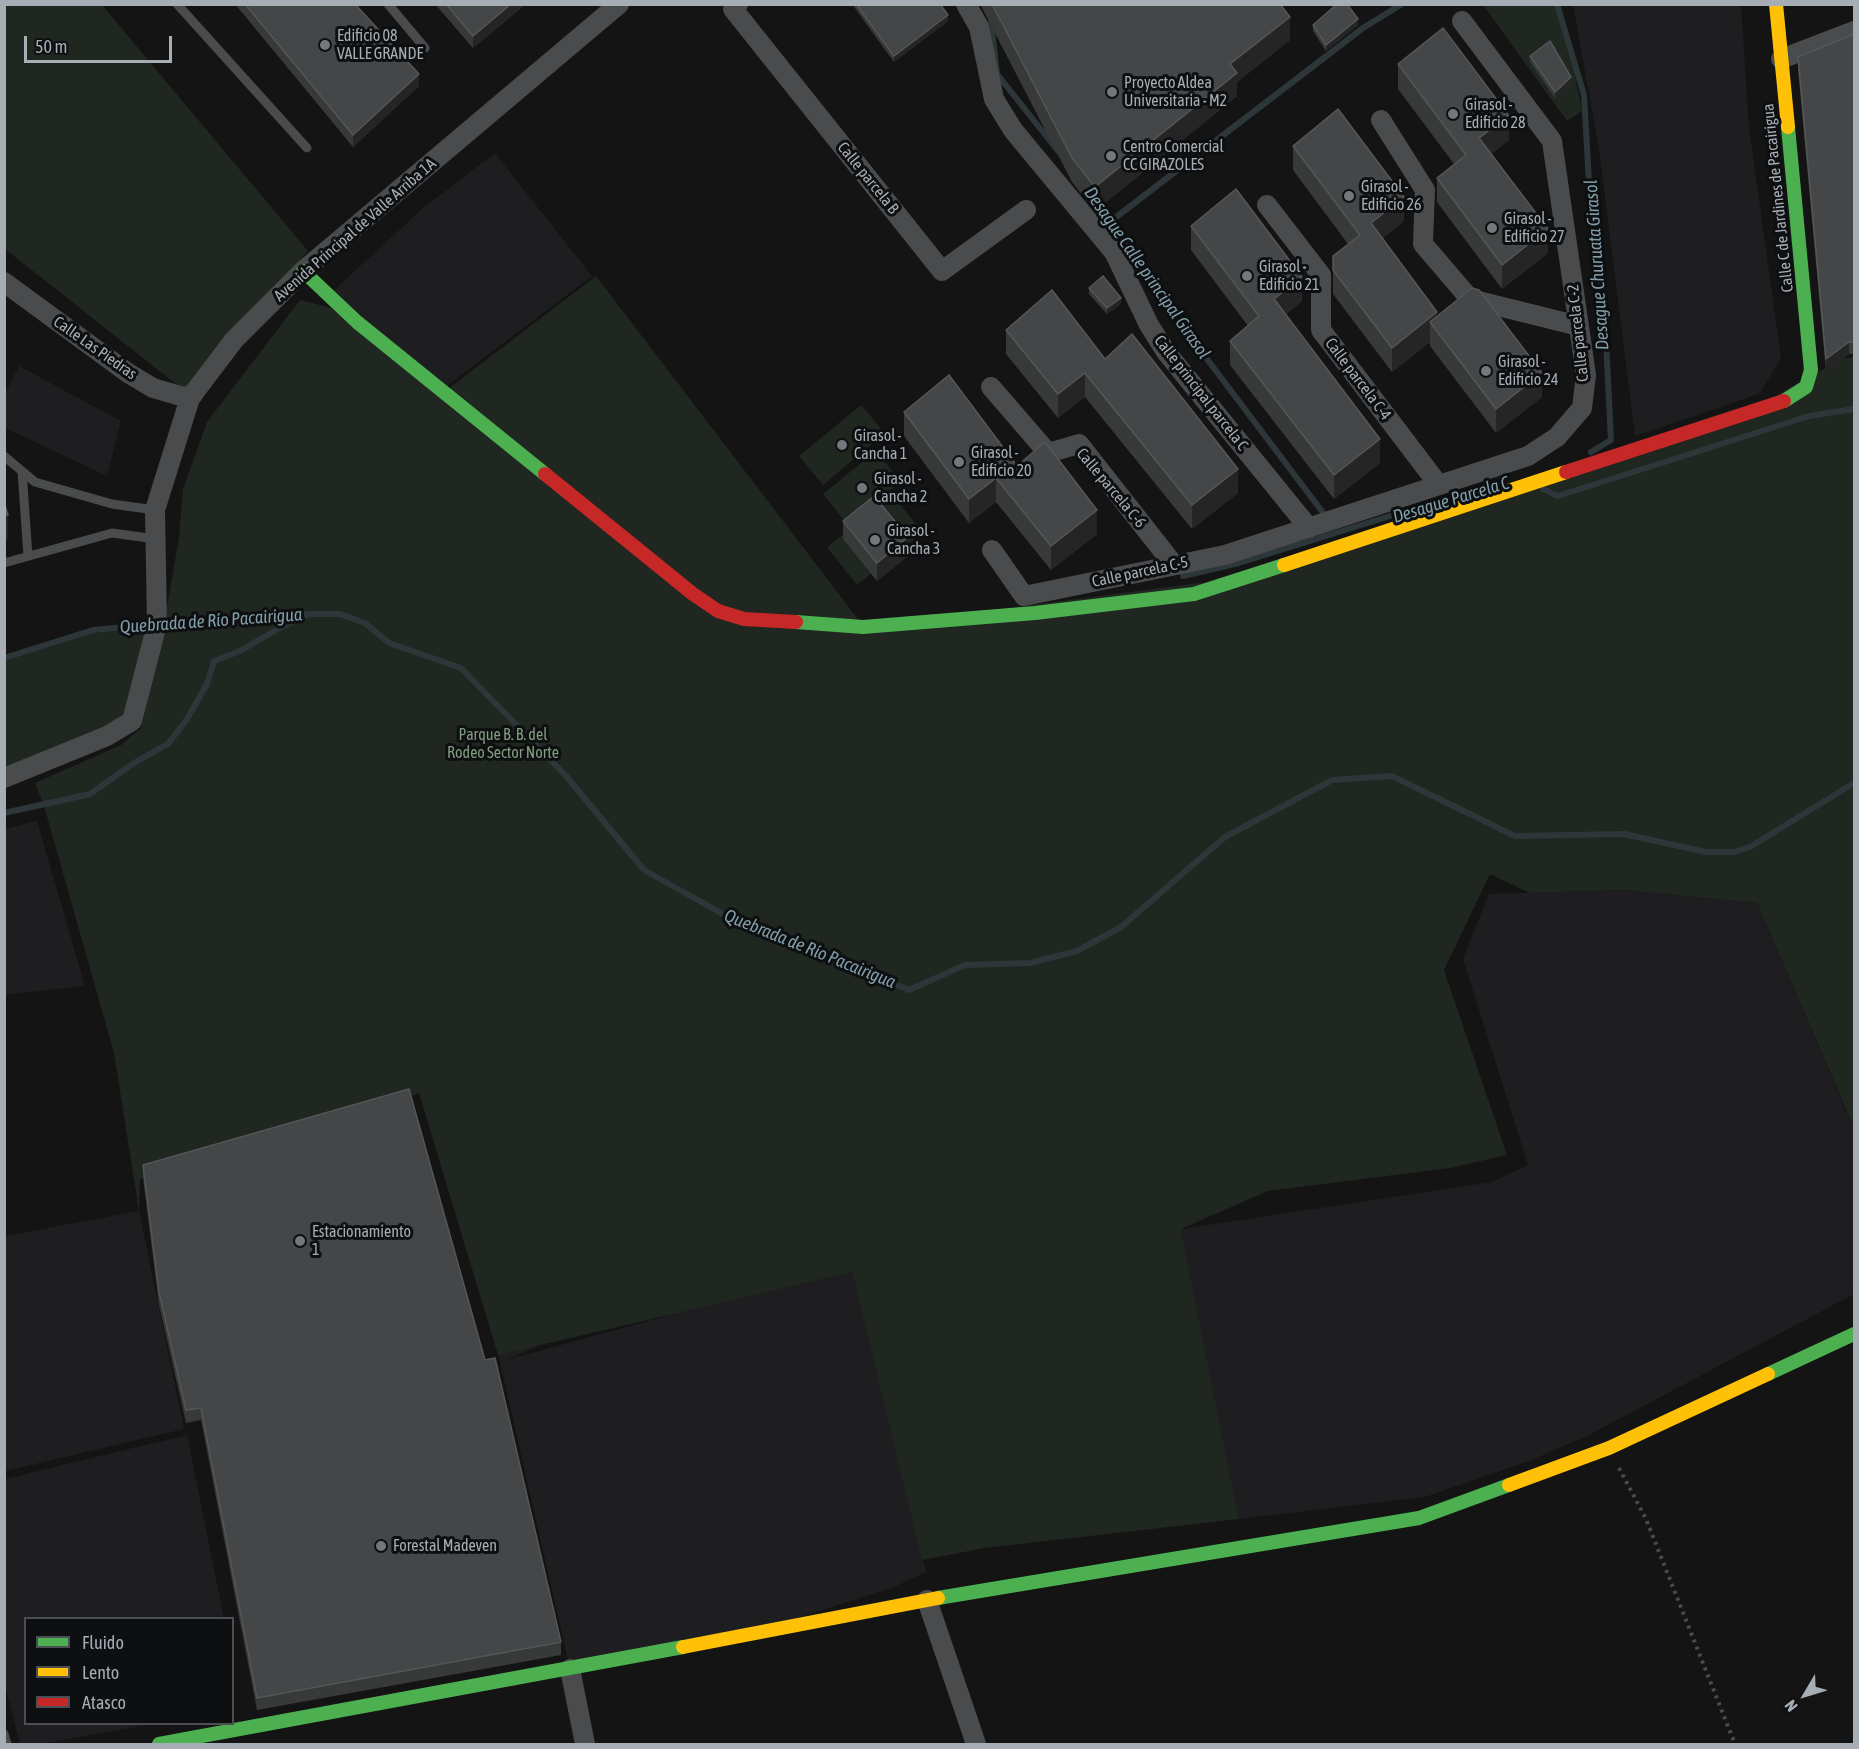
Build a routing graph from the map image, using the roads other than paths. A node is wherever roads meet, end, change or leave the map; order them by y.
1 (177, 4) edge
2 (388, 4) edge
3 (620, 4) edge
4 (738, 4) edge
5 (966, 4) edge
6 (1776, 4) edge
7 (1462, 21) dead end
8 (1854, 31) edge
9 (425, 48) dead end
10 (1781, 59) junction
11 (1381, 120) dead end
12 (307, 148) dead end
13 (1267, 205) dead end
14 (1026, 210) dead end
15 (303, 271) junction
16 (4, 282) edge
17 (1579, 327) junction
18 (991, 387) dead end
19 (193, 395) junction
20 (4, 456) edge
21 (22, 471) junction
22 (1438, 484) junction
23 (155, 510) junction
24 (1309, 528) junction
25 (156, 539) junction
26 (992, 550) dead end
27 (28, 556) junction
28 (4, 563) edge
29 (1174, 565) junction
30 (4, 778) edge
31 (1854, 1334) edge
32 (927, 1600) junction
33 (570, 1669) junction
34 (4, 1734) edge
35 (7, 1744) edge
36 (159, 1744) edge
37 (585, 1744) edge
38 (976, 1744) edge

1 - 12 lane
2 - 9 lane
3 - 15 street, Avenida Principal de Valle Arriba 1A
4 - 14 street, Calle parcela B
5 - 24 street, Calle principal parcela C
6 - 10 street, Calle C de Jardines de Pacairigua
7 - 17 street, Calle parcela C-2
8 - 10 street
10 - 15 street, Calle C de Jardines de Pacairigua
11 - 17 street
13 - 22 street, Calle parcela C-4
15 - 19 street, Avenida Principal de Valle Arriba 1A
16 - 19 street, Calle Las Piedras
17 - 22 street, Calle parcela C-2
18 - 29 street, Calle parcela C-6
19 - 23 street, Avenida Principal de Valle Arriba 1A
20 - 21 lane
21 - 23 lane
21 - 27 lane
22 - 24 street, Calle parcela C-2
23 - 25 street, Avenida Principal de Valle Arriba 1A
24 - 29 street, Calle parcela C-5
25 - 27 lane
25 - 30 street, Avenida Principal de Valle Arriba 1A
26 - 29 street, Calle parcela C-5
27 - 28 lane
31 - 32 street
32 - 33 street
32 - 38 street
33 - 36 street
33 - 37 street
34 - 35 lane

